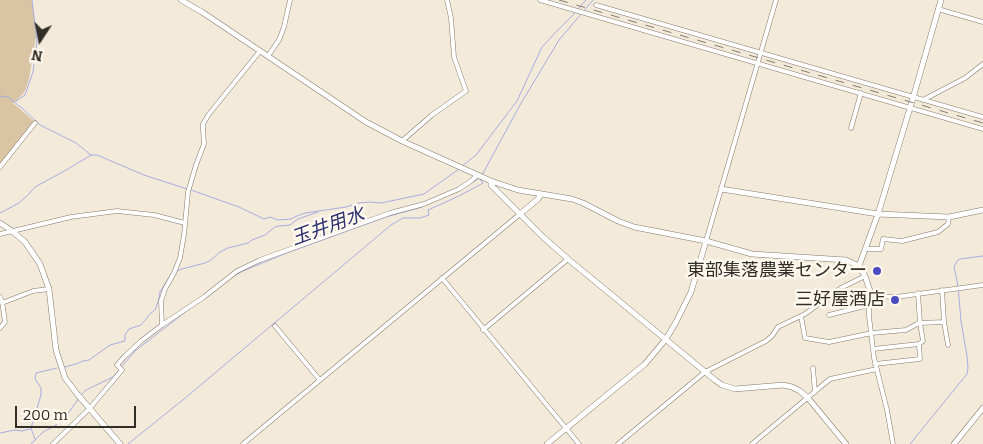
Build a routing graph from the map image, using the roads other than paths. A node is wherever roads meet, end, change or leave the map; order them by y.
1 (181, 0) edge
2 (290, 0) edge
3 (447, 0) edge
4 (540, 0) edge
5 (776, 0) edge
6 (941, 0) edge
7 (596, 5) dead end
8 (938, 9) junction
9 (983, 22) edge
10 (260, 51) junction
11 (761, 52) junction
12 (268, 56) junction
13 (757, 63) junction
14 (983, 64) edge
15 (861, 93) junction
16 (913, 98) junction
17 (922, 100) junction
18 (910, 107) junction
19 (983, 117) edge
20 (35, 123) dead end
21 (851, 128) dead end
22 (983, 129) edge
23 (402, 141) junction
24 (0, 167) edge
25 (477, 175) junction
26 (491, 181) junction
27 (721, 189) junction
28 (541, 194) junction
29 (983, 210) edge
30 (520, 214) junction
31 (878, 214) junction
32 (949, 217) junction
33 (0, 223) edge
34 (185, 223) junction
35 (12, 231) junction
36 (0, 234) edge
37 (706, 242) junction
38 (866, 249) junction
39 (568, 259) junction
40 (859, 266) junction
41 (865, 276) junction
42 (442, 278) junction
43 (983, 285) edge
44 (49, 289) junction
45 (942, 290) junction
46 (918, 293) junction
47 (871, 294) junction
48 (0, 298) edge
49 (2, 303) junction
50 (869, 306) junction
51 (829, 315) dead end
52 (801, 316) junction
53 (944, 322) junction
54 (920, 323) junction
55 (162, 326) junction
56 (275, 326) dead end
57 (0, 328) edge
58 (483, 330) junction
59 (872, 333) junction
60 (666, 339) junction
61 (919, 344) junction
62 (948, 345) dead end
63 (873, 349) junction
64 (876, 364) junction
65 (813, 368) dead end
66 (877, 369) junction
67 (705, 372) junction
68 (319, 379) junction
69 (815, 392) junction
70 (808, 398) junction
71 (90, 408) junction
72 (983, 408) edge
73 (566, 428) junction
74 (53, 444) edge
75 (120, 444) edge
76 (243, 444) edge
77 (547, 444) edge
78 (579, 444) edge
79 (618, 444) edge
80 (752, 444) edge
81 (846, 444) edge
82 (893, 444) edge
83 (954, 444) edge

1 - 10 street
2 - 12 street
3 - 23 street
4 - 13 street
5 - 11 street
6 - 8 street
7 - 11 street
8 - 9 street
8 - 16 street
10 - 12 street
10 - 34 street
11 - 13 street
11 - 16 street
12 - 23 street
13 - 15 street
13 - 27 street
14 - 17 street
15 - 18 street
15 - 21 street
16 - 17 street
16 - 18 street
17 - 19 street
18 - 22 street
18 - 31 street
20 - 24 street
23 - 25 street
25 - 26 street
25 - 55 street
26 - 28 street
26 - 30 street
27 - 31 street
27 - 37 street
28 - 30 street
28 - 37 street
29 - 32 street
30 - 39 street
30 - 42 street
31 - 32 street
31 - 38 street
32 - 38 street
33 - 35 street
34 - 35 street
34 - 55 street
35 - 36 street
35 - 44 street
37 - 40 street
37 - 60 street
38 - 40 street
39 - 58 street
39 - 60 street
40 - 41 street
41 - 47 street
41 - 52 street
42 - 58 street
42 - 68 street
43 - 45 street
44 - 49 street
44 - 71 street
45 - 46 street
45 - 53 street
46 - 47 street
46 - 54 street
47 - 50 street
48 - 49 street
49 - 57 street
50 - 51 street
50 - 59 street
52 - 59 street
52 - 67 street
53 - 54 street
53 - 62 street
54 - 59 street
54 - 61 street
55 - 71 street
56 - 68 street
58 - 73 street
59 - 63 street
60 - 67 street
60 - 73 street
61 - 63 street
61 - 64 street
63 - 64 street
64 - 66 street
65 - 69 street
66 - 69 street
66 - 82 street
67 - 70 street
67 - 79 street
68 - 76 street
69 - 70 street
70 - 80 street
70 - 81 street
71 - 74 street
71 - 75 street
72 - 83 street
73 - 77 street
73 - 78 street

